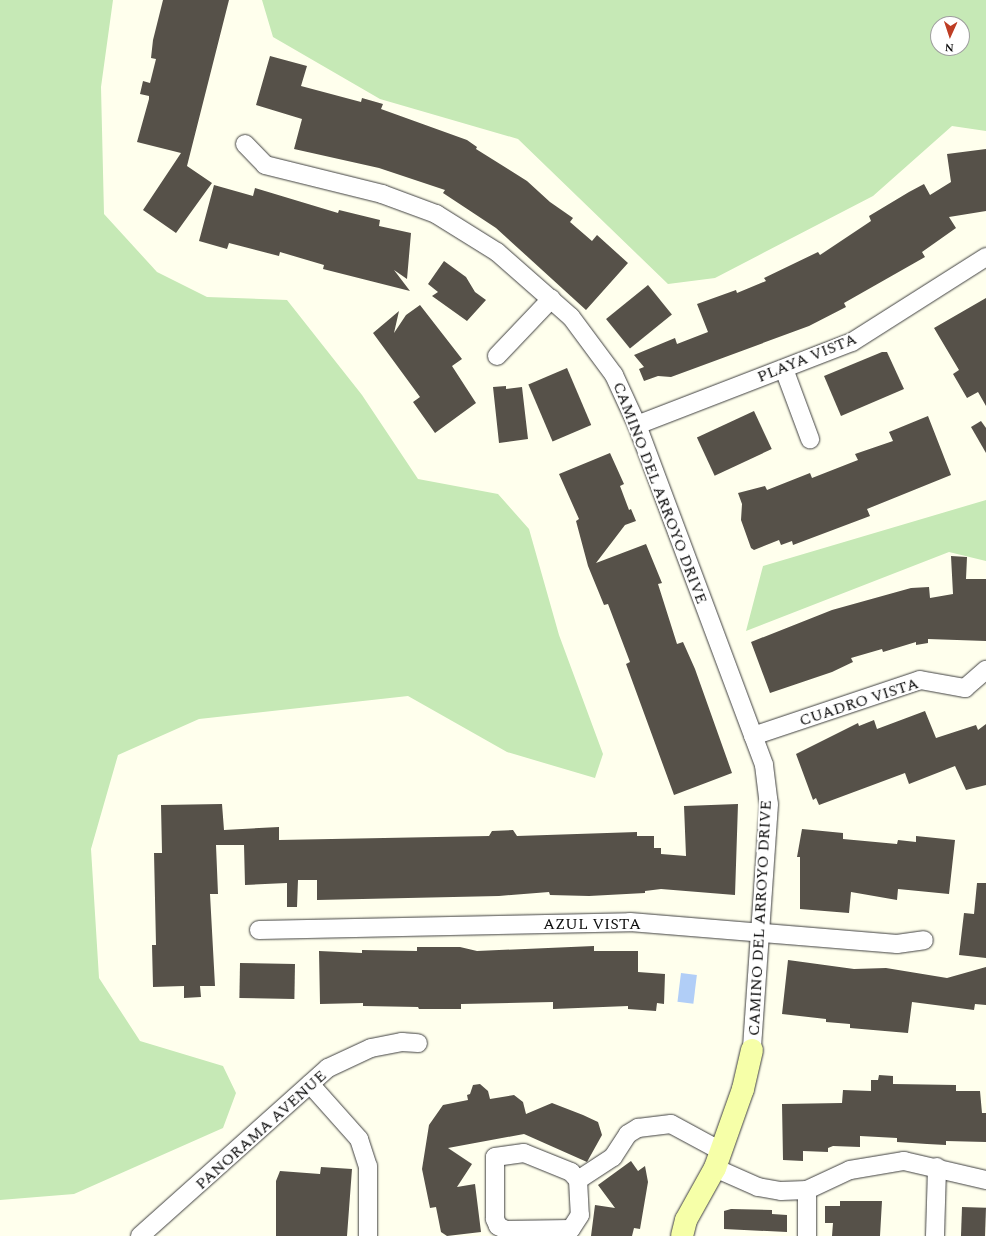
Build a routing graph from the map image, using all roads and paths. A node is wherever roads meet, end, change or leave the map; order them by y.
1 (245, 144) dead end
2 (986, 257) edge
3 (551, 299) junction
4 (497, 356) dead end
5 (784, 369) junction
6 (637, 426) junction
7 (810, 439) dead end
8 (986, 670) edge
9 (753, 736) junction
10 (259, 930) dead end
11 (761, 931) junction
12 (924, 940) dead end
13 (418, 1043) dead end
14 (752, 1050) joint
15 (310, 1084) junction
16 (718, 1160) junction
17 (937, 1167) junction
18 (578, 1180) junction
19 (986, 1180) edge
20 (807, 1190) junction
21 (140, 1236) edge
22 (368, 1236) edge
23 (682, 1236) edge
24 (807, 1236) edge
25 (935, 1236) edge

1 - 3 street, CAMINO DEL ARROYO DRIVE
2 - 5 street, PLAYA VISTA
3 - 4 street
3 - 6 street, CAMINO DEL ARROYO DRIVE
5 - 6 street, PLAYA VISTA
5 - 7 street
6 - 9 street, CAMINO DEL ARROYO DRIVE
8 - 9 street, CUADRO VISTA
9 - 11 street, CAMINO DEL ARROYO DRIVE
10 - 11 street, AZUL VISTA
11 - 12 street, AZUL VISTA
11 - 14 street, CAMINO DEL ARROYO DRIVE
13 - 15 street, PANORAMA AVENUE
14 - 16 street, CAMINO DEL ARROYO DRIVE
15 - 21 street, PANORAMA AVENUE
15 - 22 street
16 - 18 street
16 - 20 street
16 - 23 street, CAMINO DEL ARROYO DRIVE
17 - 19 street
17 - 20 street
17 - 25 street
18 - 18 street
20 - 24 street

